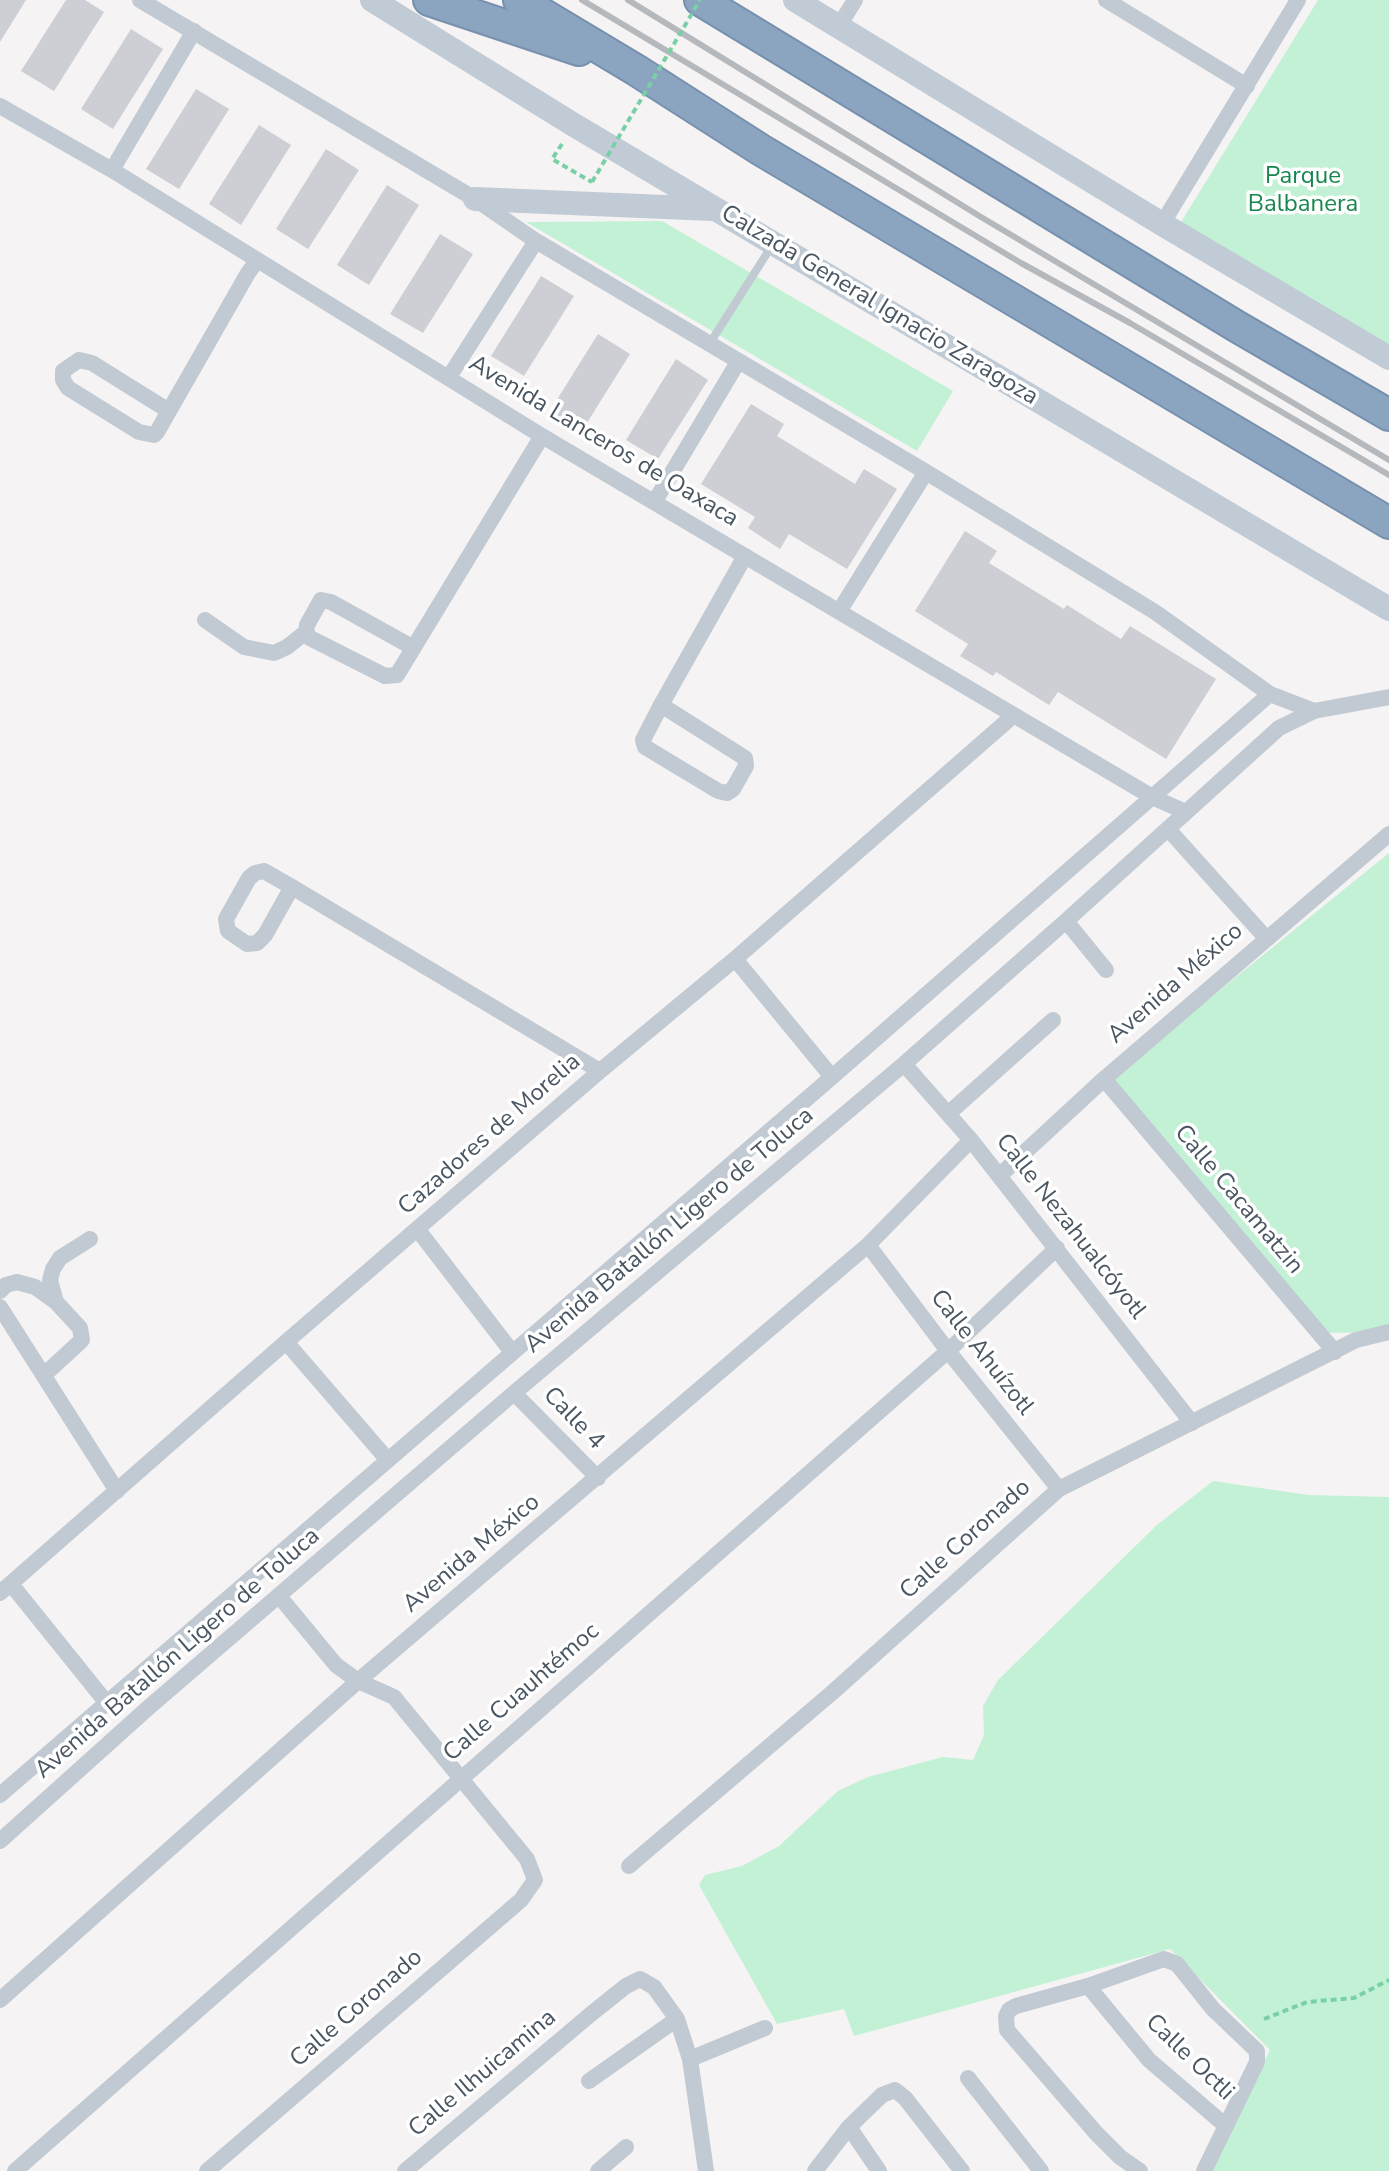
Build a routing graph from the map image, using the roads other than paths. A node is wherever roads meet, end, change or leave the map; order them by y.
1 (140, 0) edge
2 (372, 0) edge
3 (429, 0) edge
4 (519, 0) edge
5 (700, 0) edge
6 (795, 0) edge
7 (855, 0) edge
8 (1106, 0) edge
9 (1298, 0) edge
10 (722, 10) edge
11 (839, 26) junction
12 (194, 31) junction
13 (636, 70) junction
14 (1247, 86) junction
15 (1, 109) edge
16 (112, 170) junction
17 (475, 199) junction
18 (718, 210) junction
19 (1162, 224) junction
20 (536, 241) junction
21 (774, 243) junction
22 (257, 261) junction
23 (709, 344) junction
24 (1389, 358) edge
25 (738, 362) junction
26 (449, 377) junction
27 (169, 411) junction
28 (1389, 415) edge
29 (542, 436) junction
30 (926, 472) junction
31 (655, 501) junction
32 (1389, 523) edge
33 (745, 556) junction
34 (1389, 609) edge
35 (840, 610) junction
36 (205, 620) dead end
37 (306, 632) junction
38 (412, 647) junction
39 (1270, 694) junction
40 (1389, 697) edge
41 (661, 705) junction
42 (1314, 711) junction
43 (1014, 715) junction
44 (1154, 798) junction
45 (1186, 812) junction
46 (1168, 829) junction
47 (1389, 834) edge
48 (292, 887) junction
49 (1066, 921) junction
50 (1266, 938) junction
51 (735, 959) junction
52 (1106, 970) dead end
53 (1053, 1020) dead end
54 (904, 1064) junction
55 (600, 1071) junction
56 (832, 1077) junction
57 (1104, 1079) junction
58 (949, 1113) junction
59 (971, 1140) junction
60 (999, 1176) junction
61 (418, 1230) junction
62 (90, 1239) dead end
63 (868, 1245) junction
64 (1057, 1248) junction
65 (0, 1291) edge
66 (56, 1302) junction
67 (0, 1307) edge
68 (1389, 1332) edge
69 (286, 1342) junction
70 (948, 1351) junction
71 (512, 1352) junction
72 (1335, 1352) junction
73 (44, 1375) junction
74 (514, 1393) junction
75 (1192, 1423) junction
76 (387, 1459) junction
77 (598, 1478) junction
78 (1059, 1489) junction
79 (117, 1491) junction
80 (6, 1588) edge
81 (279, 1596) junction
82 (358, 1681) junction
83 (106, 1702) junction
84 (461, 1779) junction
85 (0, 1795) edge
86 (0, 1841) edge
87 (629, 1866) dead end
88 (1088, 1986) junction
89 (0, 2000) edge
90 (677, 2019) junction
91 (765, 2028) dead end
92 (690, 2059) junction
93 (968, 2078) dead end
94 (589, 2081) dead end
95 (1226, 2126) junction
96 (849, 2127) junction
97 (626, 2147) dead end
98 (15, 2171) edge
99 (207, 2171) edge
100 (405, 2171) edge
101 (598, 2171) edge
102 (706, 2171) edge
103 (815, 2171) edge
104 (879, 2171) edge
105 (962, 2171) edge
106 (1041, 2171) edge
107 (1140, 2171) edge
108 (1204, 2171) edge

1 - 12 street
2 - 18 main road, Calzada General Ignacio Zaragoza
3 - 13 highway
4 - 13 highway
5 - 10 highway
6 - 11 main road
7 - 11 street
8 - 14 street
9 - 14 street
10 - 28 highway
11 - 19 main road
12 - 16 street
12 - 17 street
13 - 32 highway
14 - 19 street
15 - 16 street, Avenida Lanceros de Oaxaca
16 - 22 street, Avenida Lanceros de Oaxaca
17 - 18 main road
17 - 20 street
18 - 21 main road, Calzada General Ignacio Zaragoza
19 - 24 main road
20 - 23 street
20 - 26 street
21 - 23 lane
21 - 34 main road, Calzada General Ignacio Zaragoza
22 - 26 street, Avenida Lanceros de Oaxaca
22 - 27 street
23 - 25 street
25 - 30 street
25 - 31 street
26 - 29 street, Avenida Lanceros de Oaxaca
27 - 27 street
29 - 31 street, Avenida Lanceros de Oaxaca
29 - 38 street
30 - 35 street
30 - 39 street
31 - 33 street, Avenida Lanceros de Oaxaca
33 - 35 street, Avenida Lanceros de Oaxaca
33 - 41 street
35 - 43 street, Avenida Lanceros de Oaxaca
36 - 37 street
37 - 38 street
37 - 38 street
39 - 42 street
39 - 44 street, Avenida Batallón Ligero de Toluca
40 - 42 street, Avenida Batallón Ligero de Toluca
41 - 41 street
42 - 45 street, Avenida Batallón Ligero de Toluca
43 - 44 street, Avenida Lanceros de Oaxaca
43 - 51 street, Cazadores de Morelia
44 - 45 street, Avenida Lanceros de Oaxaca
44 - 56 street, Avenida Batallón Ligero de Toluca
45 - 46 street, Avenida Batallón Ligero de Toluca
46 - 49 street, Avenida Batallón Ligero de Toluca
46 - 50 street
47 - 50 street, Avenida México
48 - 48 street
48 - 55 street
49 - 52 street
49 - 54 street, Avenida Batallón Ligero de Toluca
50 - 57 street, Avenida México
51 - 55 street, Cazadores de Morelia
51 - 56 street
53 - 58 street
54 - 58 street, Calle Nezahualcóyotl
54 - 74 street, Avenida Batallón Ligero de Toluca
55 - 61 street, Cazadores de Morelia
56 - 71 street, Avenida Batallón Ligero de Toluca
57 - 60 street, Avenida México
57 - 72 street, Calle Cacamatzin
58 - 59 street, Calle Nezahualcóyotl
59 - 60 street, Calle Nezahualcóyotl
59 - 63 street, Avenida México
60 - 64 street, Calle Nezahualcóyotl
61 - 69 street, Cazadores de Morelia
61 - 71 street
62 - 66 street
63 - 70 street, Calle Ahuízotl
63 - 77 street, Avenida México
64 - 70 street, Calle Cuauhtémoc
64 - 75 street, Calle Nezahualcóyotl
65 - 66 street
66 - 73 street
67 - 73 street
68 - 72 street, Calle Coronado
69 - 76 street
69 - 79 street, Cazadores de Morelia
70 - 78 street, Calle Ahuízotl
70 - 84 street, Calle Cuauhtémoc
71 - 76 street, Avenida Batallón Ligero de Toluca
72 - 75 street, Calle Coronado
73 - 79 street
74 - 77 street, Calle 4
74 - 81 street, Avenida Batallón Ligero de Toluca
75 - 78 street, Calle Coronado
76 - 83 street, Avenida Batallón Ligero de Toluca
77 - 82 street, Avenida México
78 - 87 street, Calle Coronado
79 - 80 street, Cazadores de Morelia
80 - 83 street
81 - 82 street
81 - 86 street, Avenida Batallón Ligero de Toluca
82 - 84 street
82 - 89 street, Avenida México
83 - 85 street, Avenida Batallón Ligero de Toluca
84 - 98 street, Calle Cuauhtémoc
84 - 99 street, Calle Coronado
88 - 95 street, Calle Octli
88 - 95 street
88 - 107 street
90 - 92 street
90 - 94 street
90 - 100 street, Calle Ilhuicamina
91 - 92 street
92 - 102 street
93 - 106 street
95 - 108 street
96 - 103 street
96 - 104 street
96 - 105 street
97 - 101 street

